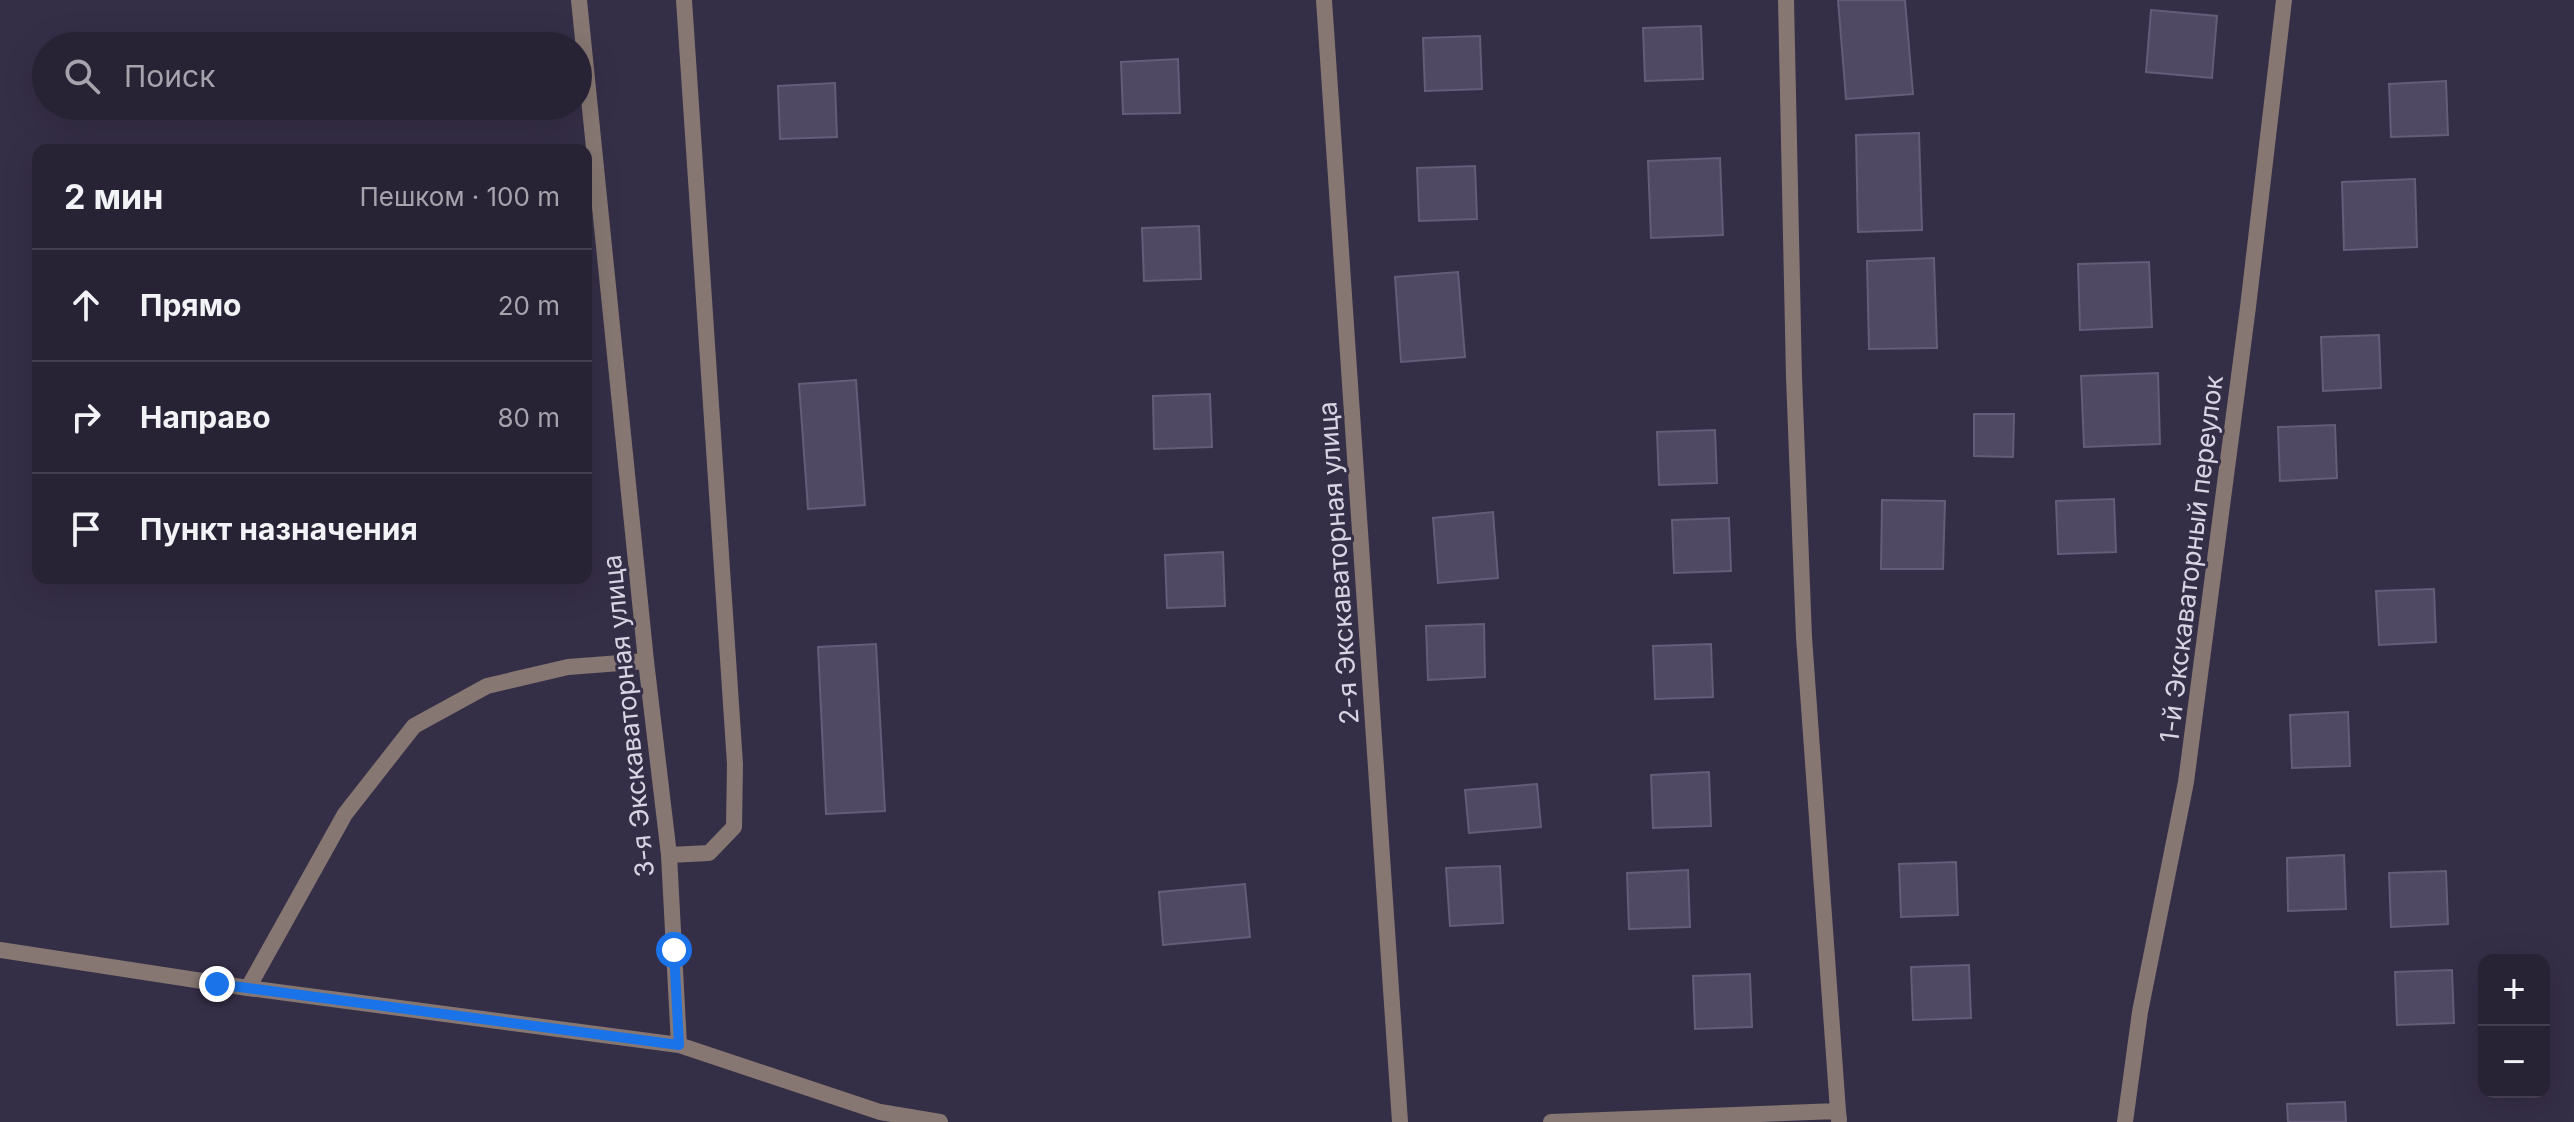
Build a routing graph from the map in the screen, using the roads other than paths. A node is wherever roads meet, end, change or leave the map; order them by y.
1 (579, 0) edge
2 (684, 0) edge
3 (1324, 0) edge
4 (1786, 0) edge
5 (2284, 0) edge
6 (582, 32) edge
7 (591, 120) edge
8 (646, 661) junction
9 (669, 855) junction
10 (0, 950) edge
11 (248, 988) junction
12 (679, 1045) junction
13 (1838, 1116) edge
14 (940, 1122) edge
15 (1400, 1122) edge
16 (1551, 1122) edge
17 (2125, 1122) edge

1 - 6 street, 3-я Экскаваторная улица
2 - 9 street
3 - 15 street, 2-я Экскаваторная улица
4 - 13 street
5 - 17 street, 1-й Экскаваторный переулок
7 - 8 street, 3-я Экскаваторная улица
8 - 9 street, 3-я Экскаваторная улица
8 - 11 street
9 - 12 street, 3-я Экскаваторная улица
10 - 11 street
11 - 12 street
12 - 14 street
13 - 16 street

